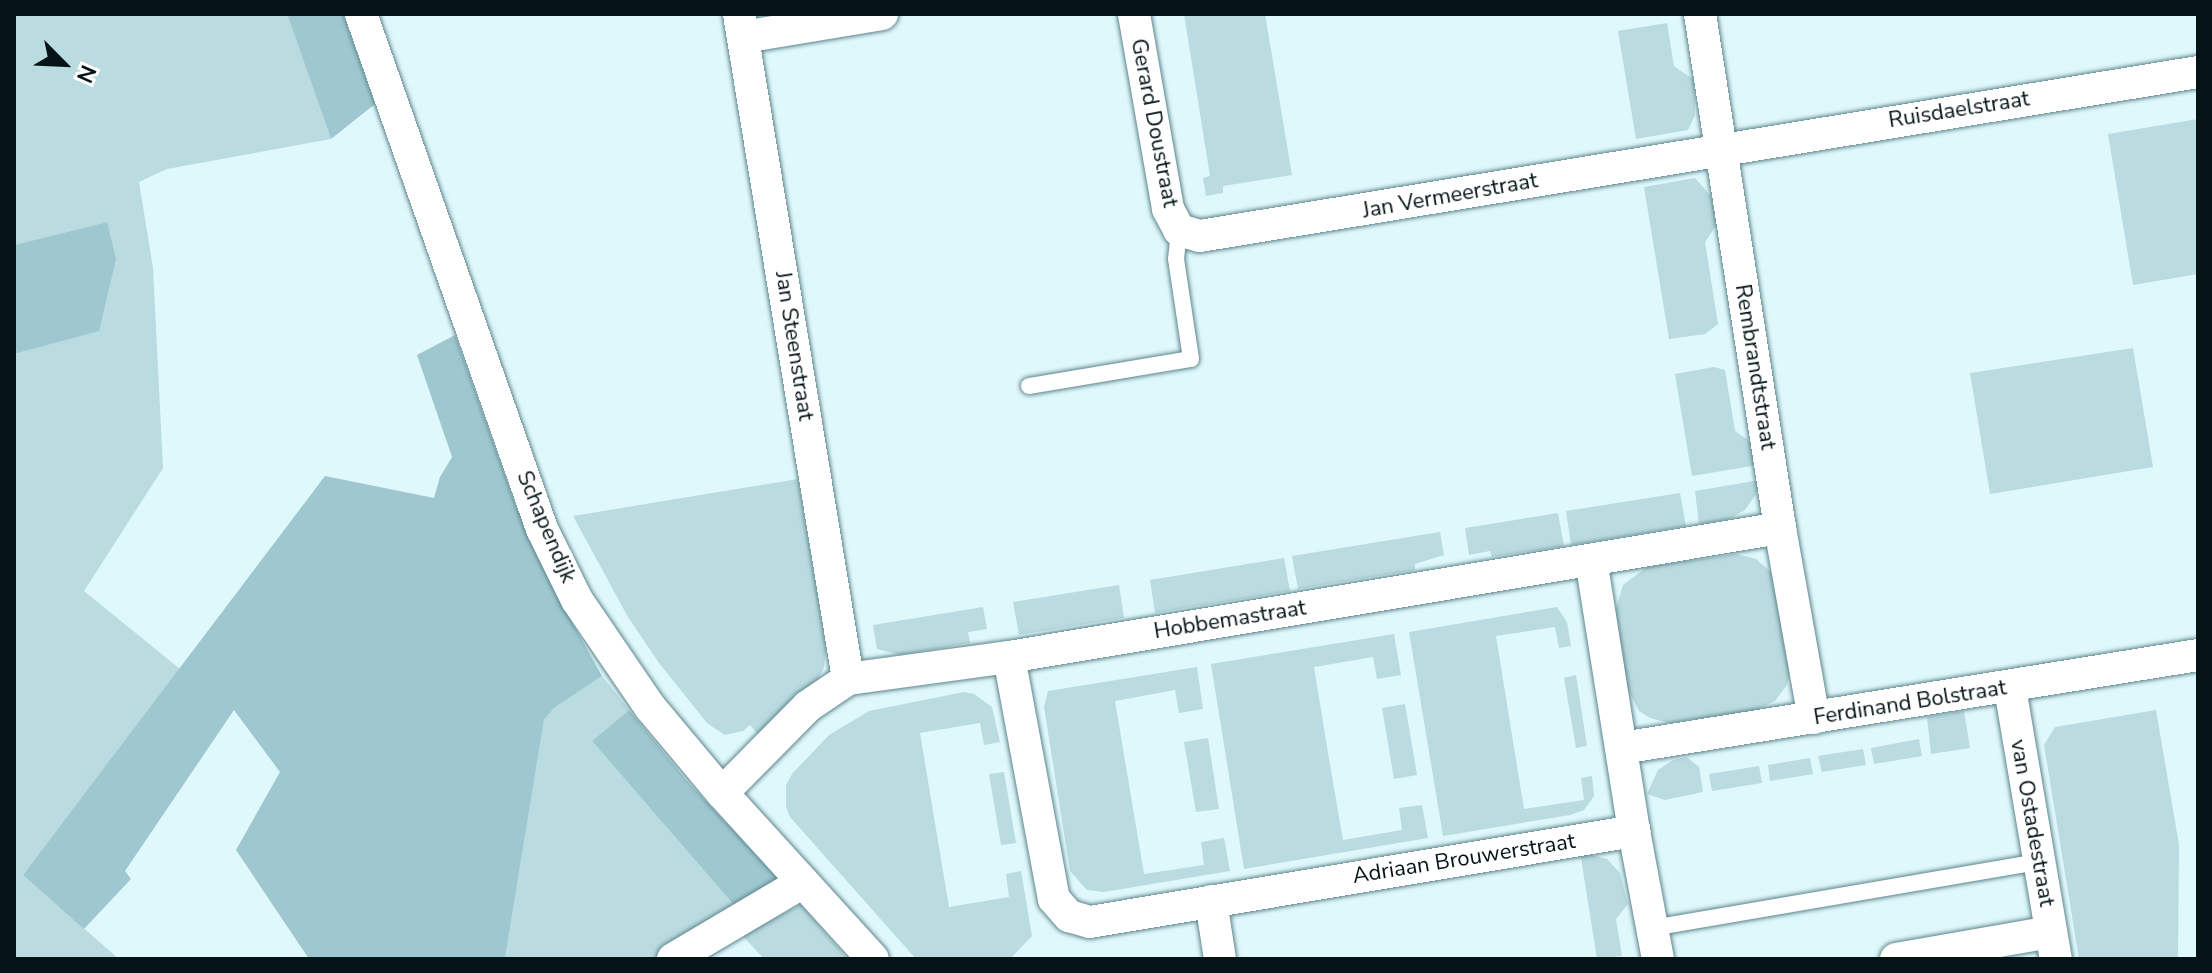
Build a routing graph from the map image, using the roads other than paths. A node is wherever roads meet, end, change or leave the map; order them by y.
1 (361, 14) edge
2 (882, 14) edge
3 (1134, 14) edge
4 (1700, 14) edge
5 (741, 26) edge
6 (2198, 72) edge
7 (1721, 149) junction
8 (1179, 230) junction
9 (1029, 386) dead end
10 (1780, 528) junction
11 (1591, 560) junction
12 (2198, 655) edge
13 (1009, 657) junction
14 (848, 679) junction
15 (2010, 688) junction
16 (1814, 718) junction
17 (1622, 748) junction
18 (722, 793) junction
19 (1634, 831) junction
20 (2039, 862) junction
21 (803, 882) junction
22 (1211, 901) junction
23 (1655, 944) edge
24 (2054, 945) edge
25 (673, 959) edge
26 (873, 959) edge
27 (1220, 959) edge
28 (1896, 959) edge

1 - 18 street, Schapendijk
2 - 5 street
3 - 8 street, Gerard Doustraat
4 - 7 street, Rembrandtstraat
5 - 14 street, Jan Steenstraat
6 - 7 street, Ruisdaelstraat
7 - 8 street, Jan Vermeerstraat
7 - 10 street, Rembrandtstraat
8 - 9 lane
10 - 11 street, Hobbemastraat
10 - 16 street, Rembrandtstraat
11 - 13 street, Hobbemastraat
11 - 17 street
12 - 15 street, Ferdinand Bolstraat
13 - 14 street, Hobbemastraat
13 - 22 street, Adriaan Brouwerstraat
14 - 18 street, Hobbemastraat
15 - 16 street, Ferdinand Bolstraat
15 - 20 street, van Ostadestraat
16 - 17 street, Ferdinand Bolstraat
17 - 19 street
18 - 21 street, Schapendijk
19 - 22 street, Adriaan Brouwerstraat
19 - 23 street
20 - 23 lane
20 - 24 street, van Ostadestraat
21 - 25 street
21 - 26 street, Schapendijk
22 - 27 street
24 - 28 street

